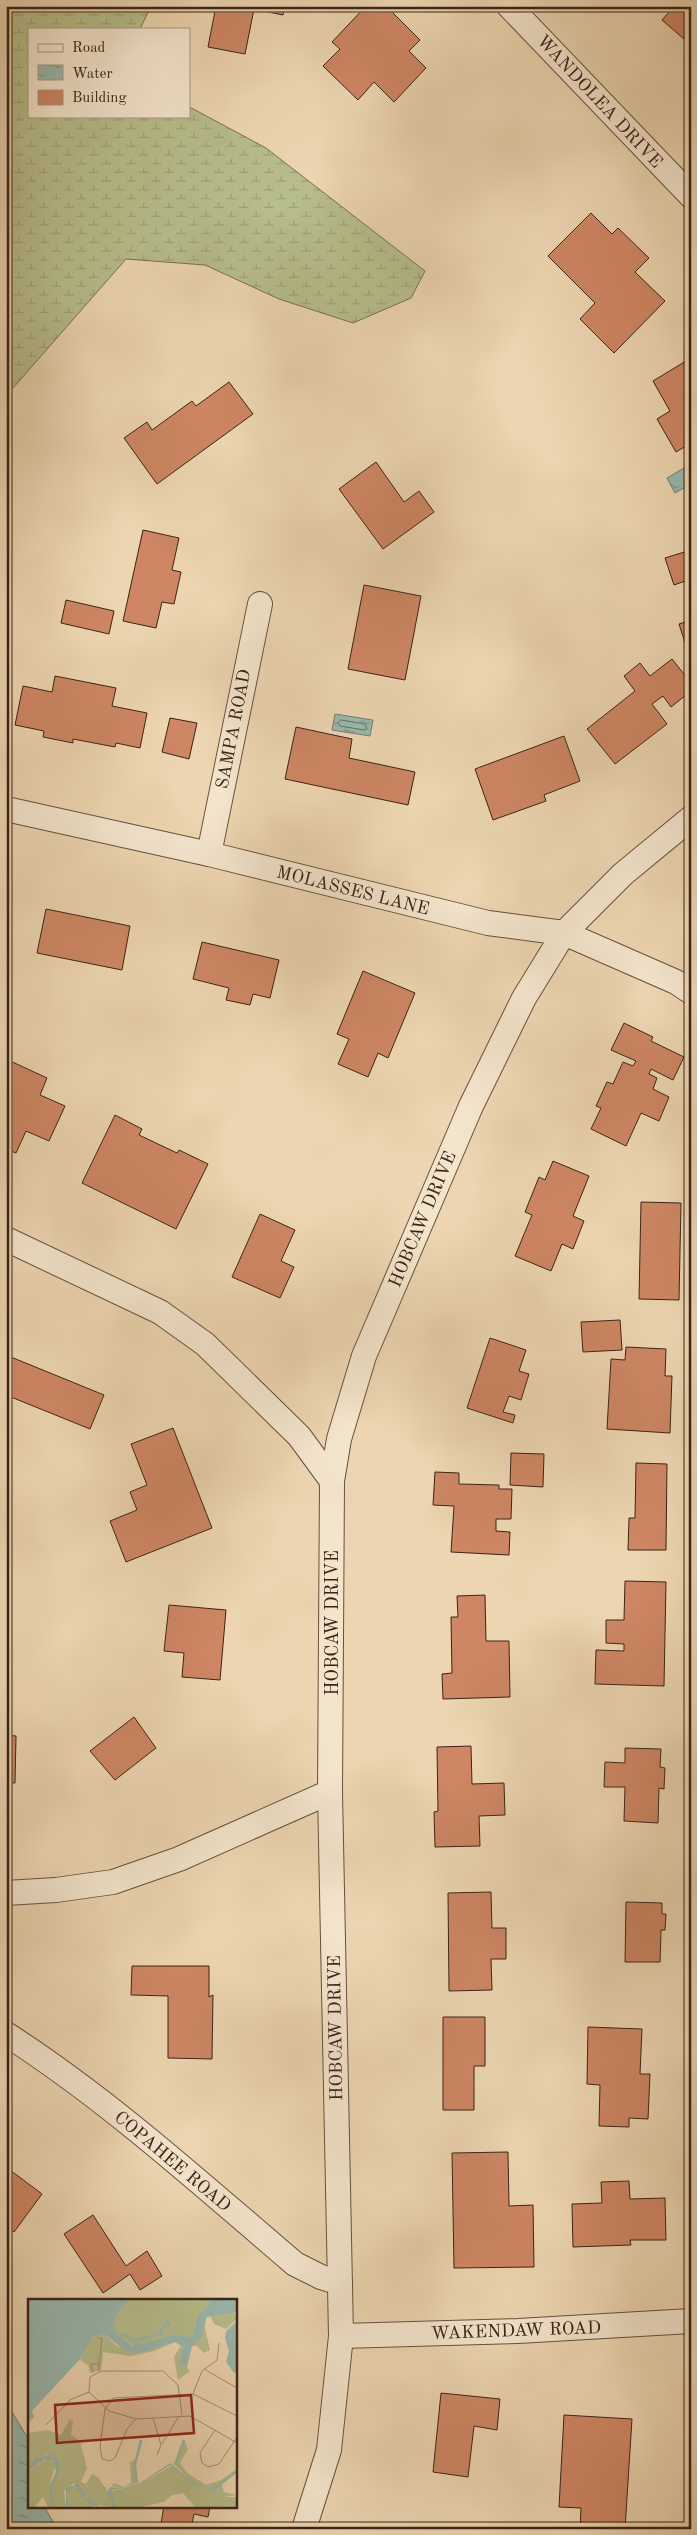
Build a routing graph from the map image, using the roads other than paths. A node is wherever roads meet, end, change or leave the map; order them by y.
1 (509, 6) edge
2 (691, 196) edge
3 (260, 604) dead end
4 (6, 809) edge
5 (691, 818) edge
6 (208, 854) junction
7 (564, 933) junction
8 (691, 992) edge
9 (6, 1239) edge
10 (332, 1481) junction
11 (330, 1792) junction
12 (6, 1894) edge
13 (6, 2034) edge
14 (340, 2283) junction
15 (691, 2321) edge
16 (341, 2336) junction
17 (304, 2529) edge

1 - 2 street, WANDOLEA DRIVE
3 - 6 street, SAMPA ROAD
4 - 6 street, MOLASSES LANE
5 - 7 street, HOBCAW DRIVE
6 - 7 street, MOLASSES LANE
7 - 8 street, MOLASSES LANE
7 - 10 street, HOBCAW DRIVE
9 - 10 street
10 - 11 street, HOBCAW DRIVE
11 - 12 street
11 - 14 street, HOBCAW DRIVE
13 - 14 street, COPAHEE ROAD
14 - 16 street, HOBCAW DRIVE
15 - 16 street, WAKENDAW ROAD
16 - 17 street, HOBCAW DRIVE

